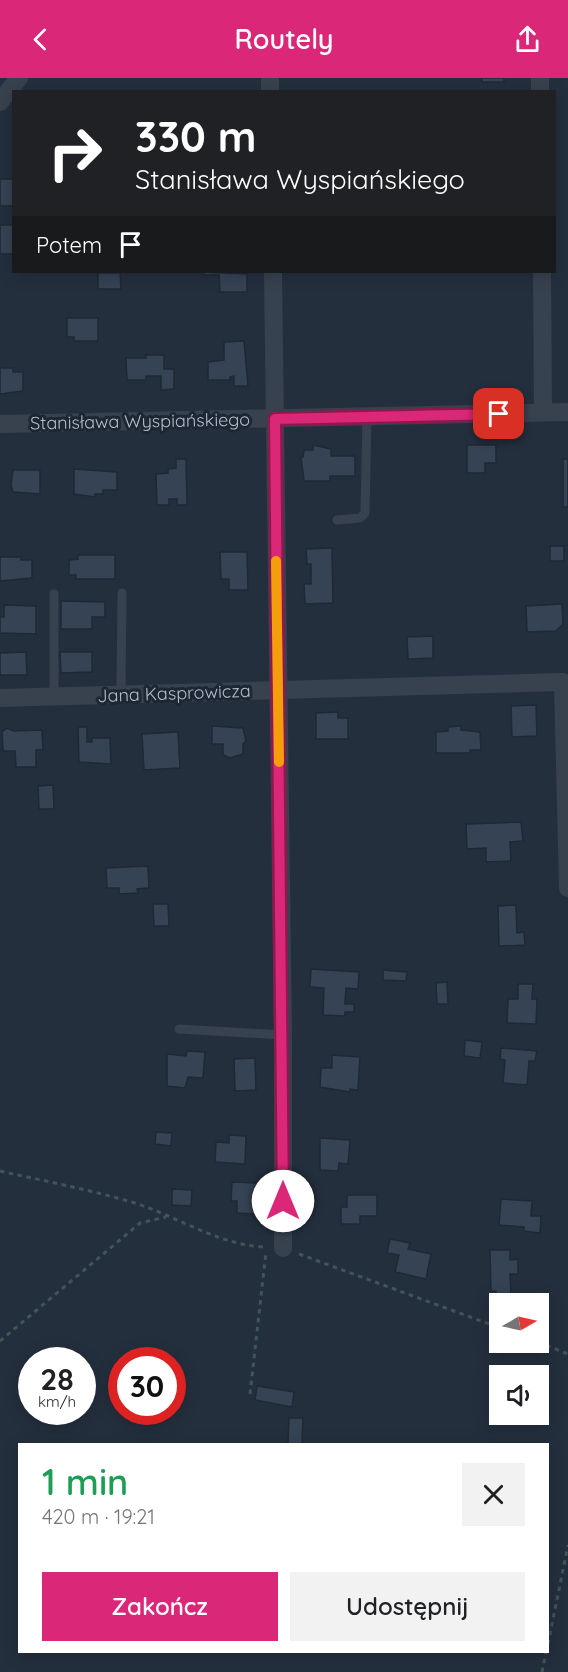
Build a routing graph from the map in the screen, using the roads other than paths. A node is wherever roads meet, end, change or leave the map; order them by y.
1 (19, 78) edge
2 (0, 102) edge
3 (273, 273) edge
4 (542, 273) edge
5 (543, 412) junction
6 (568, 412) edge
7 (367, 417) junction
8 (275, 419) junction
9 (0, 424) edge
10 (337, 520) dead end
11 (122, 593) dead end
12 (54, 594) dead end
13 (278, 689) junction
14 (121, 694) junction
15 (54, 697) junction
16 (0, 698) edge
17 (568, 888) edge
18 (179, 1029) dead end
19 (283, 1035) junction
20 (275, 1247) road end

1 - 2 street
3 - 8 street
4 - 5 street
5 - 6 street, Stanisława Wyspiańskiego
5 - 7 street, Stanisława Wyspiańskiego
7 - 8 street, Stanisława Wyspiańskiego
7 - 10 lane
8 - 9 street, Stanisława Wyspiańskiego
8 - 13 street
11 - 14 lane
12 - 15 lane
13 - 14 street, Jana Kasprowicza
13 - 17 street, Jana Kasprowicza
13 - 19 street
14 - 15 street, Jana Kasprowicza
15 - 16 street, Jana Kasprowicza
18 - 19 lane
19 - 20 street

